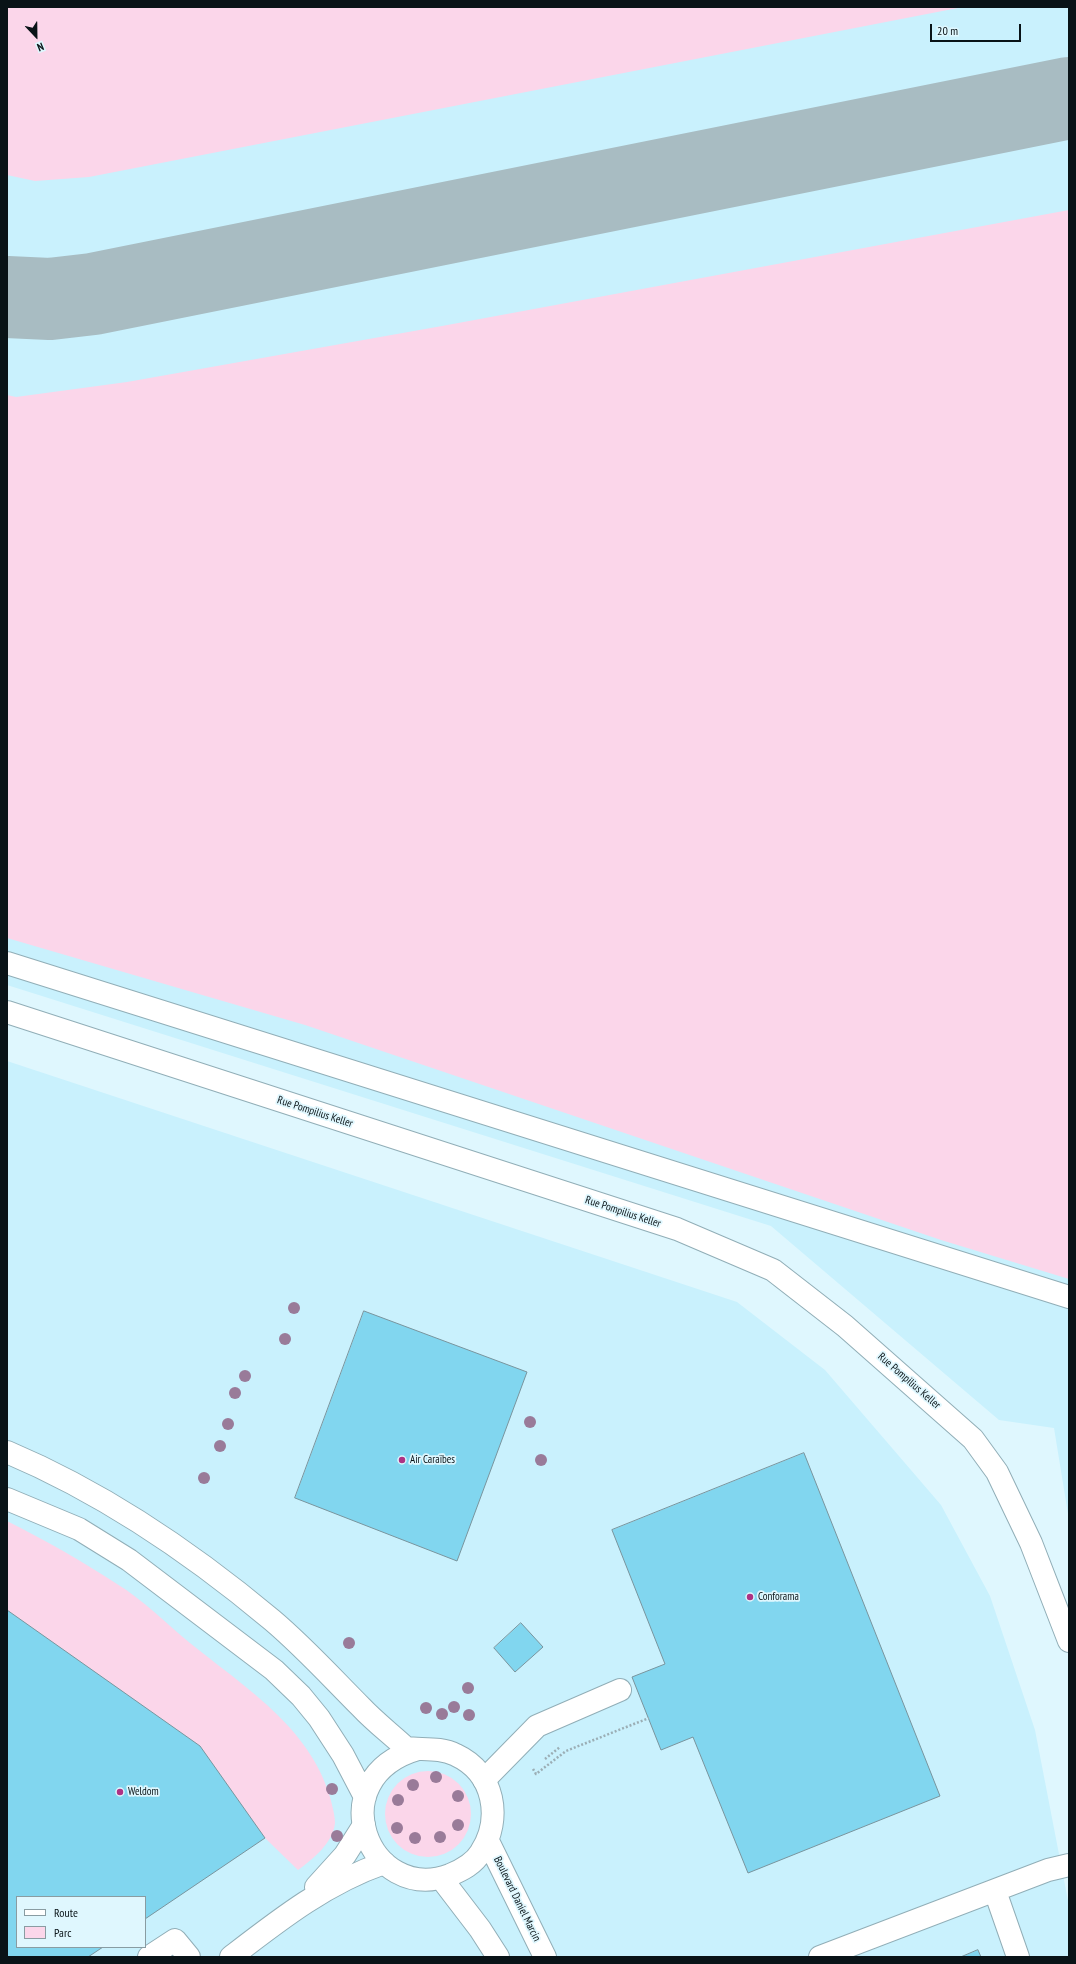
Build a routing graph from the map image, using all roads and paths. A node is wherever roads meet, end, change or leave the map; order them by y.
1 (7, 963) edge
2 (7, 1012) edge
3 (1069, 1297) edge
4 (7, 1452) edge
5 (7, 1499) edge
6 (1069, 1642) edge
7 (620, 1690) dead end
8 (649, 1718) dead end
9 (564, 1744) dead end
10 (418, 1750) junction
11 (543, 1760) dead end
12 (538, 1765) dead end
13 (484, 1780) junction
14 (365, 1797) junction
15 (364, 1825) junction
16 (488, 1841) junction
17 (384, 1863) junction
18 (1069, 1865) edge
19 (441, 1878) junction
20 (995, 1891) junction
21 (297, 1907) junction
22 (149, 1957) edge
23 (189, 1957) edge
24 (231, 1957) edge
25 (498, 1957) edge
26 (545, 1957) edge
27 (822, 1957) edge
28 (1018, 1957) edge

1 - 3 main road
2 - 6 main road, Rue Pompilius Keller
4 - 10 main road
5 - 14 main road
7 - 13 main road
8 - 12 path
9 - 11 path
10 - 13 main road
10 - 14 main road
13 - 16 main road
14 - 15 main road
15 - 17 main road
15 - 21 main road
16 - 19 main road
16 - 26 main road, Boulevard Daniel Marcin
17 - 19 main road
17 - 21 main road
18 - 20 main road
19 - 25 main road
20 - 27 main road
20 - 28 main road
21 - 24 main road
22 - 23 main road

